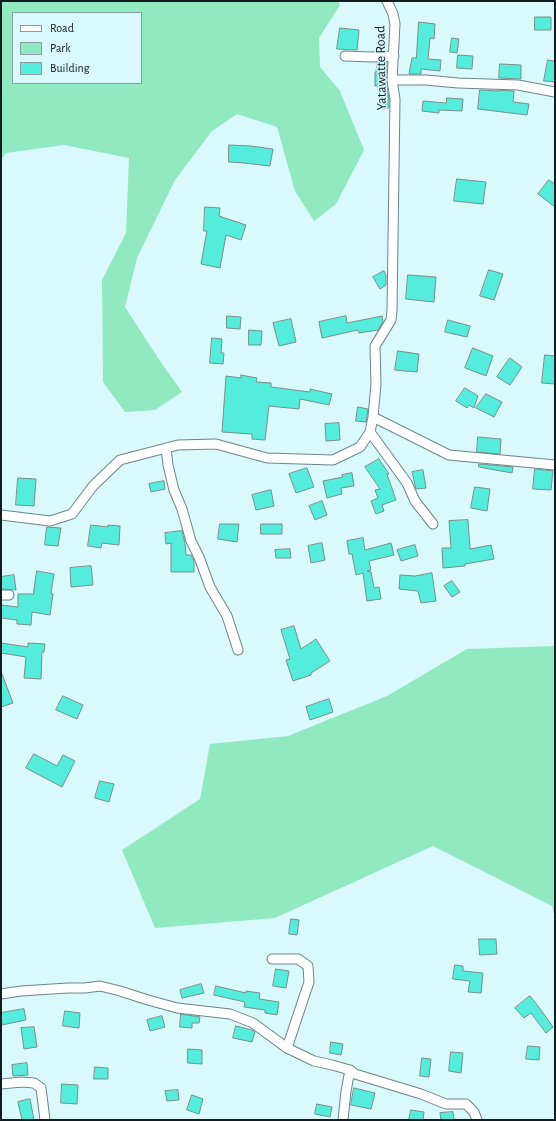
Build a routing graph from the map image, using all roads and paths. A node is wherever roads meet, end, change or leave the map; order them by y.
1 (387, 1) edge
2 (345, 56) dead end
3 (394, 56) junction
4 (392, 80) junction
5 (555, 92) edge
6 (373, 417) junction
7 (370, 432) junction
8 (166, 448) junction
9 (555, 465) edge
10 (1, 515) edge
11 (433, 524) dead end
12 (238, 650) dead end
13 (272, 958) dead end
14 (1, 994) edge
15 (287, 1048) junction
16 (350, 1070) junction
17 (1, 1084) edge
18 (45, 1120) edge
19 (343, 1120) edge
20 (477, 1120) edge

1 - 3 street, Yatawatte Road
2 - 3 street
3 - 4 street, Yatawatte Road
4 - 5 street
4 - 6 street, Yatawatte Road
6 - 7 street, Yatawatte Road
6 - 9 street
7 - 8 street
7 - 11 street
8 - 10 street
8 - 12 street
13 - 15 street
14 - 15 street
15 - 16 street
16 - 19 street
16 - 20 street
17 - 18 street

